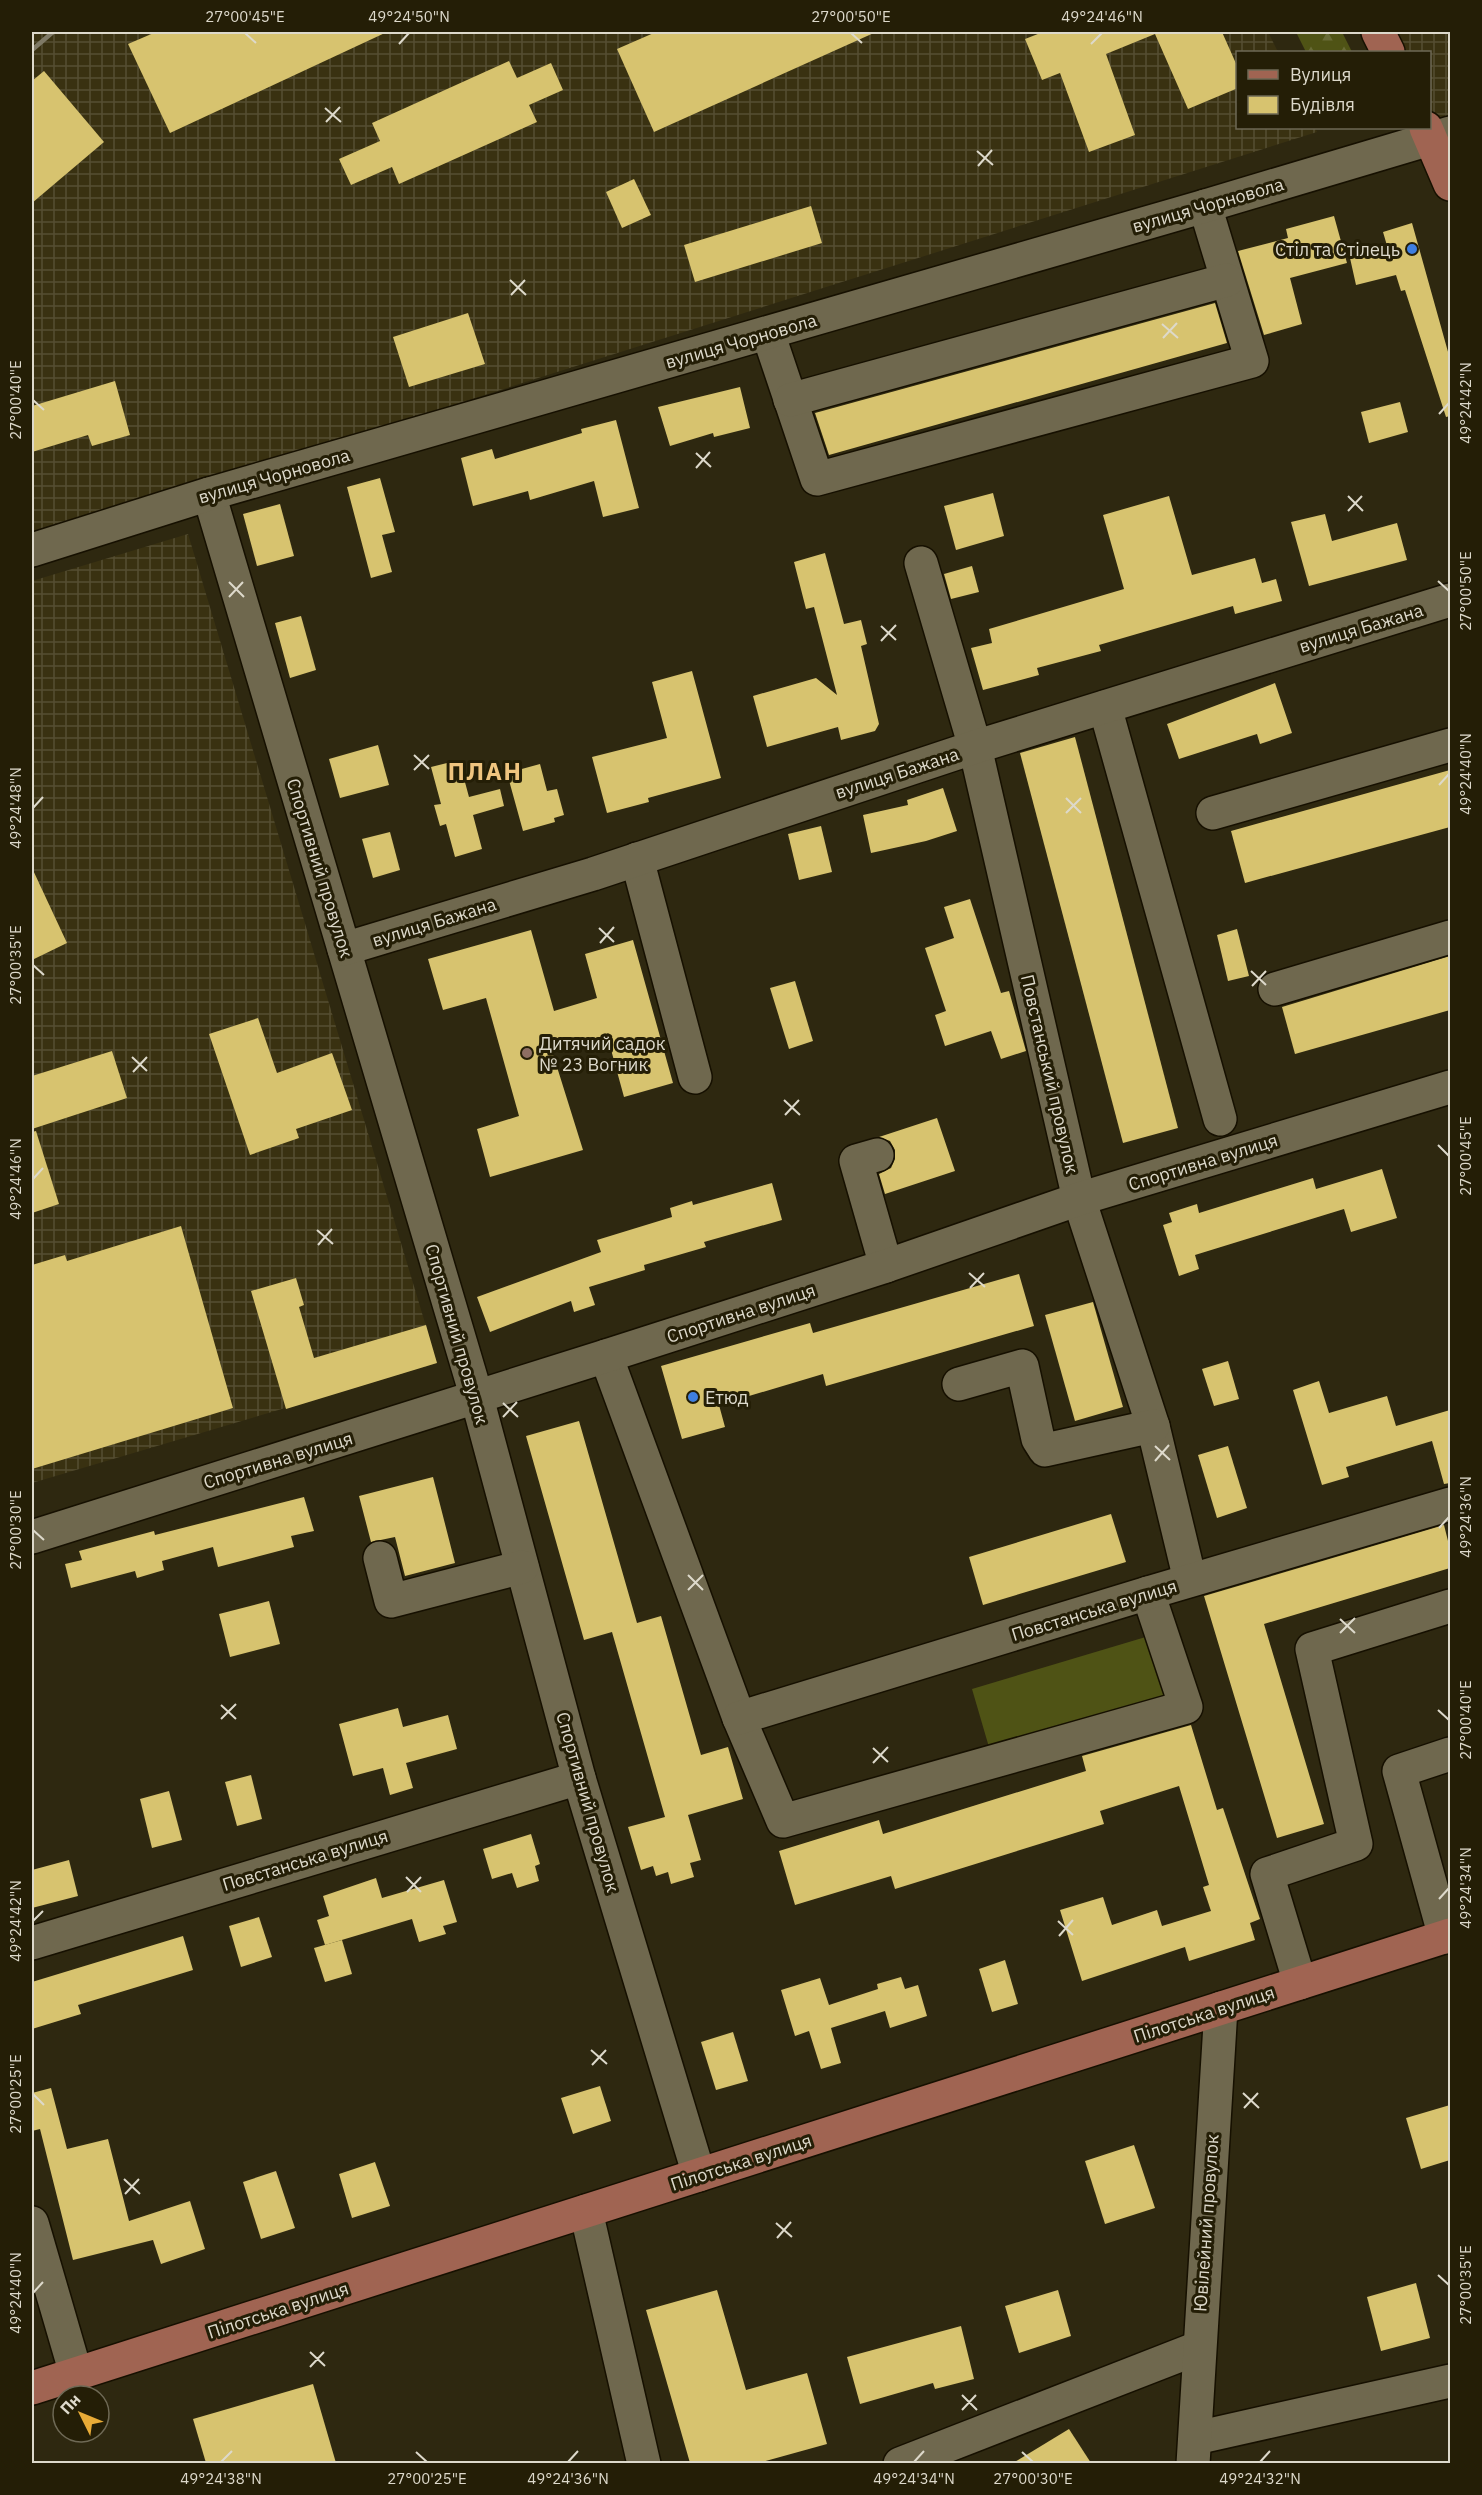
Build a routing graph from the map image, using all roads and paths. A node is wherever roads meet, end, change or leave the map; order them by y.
1 (1378, 32) edge
2 (1388, 51) edge
3 (1450, 106) edge
4 (1436, 133) edge
5 (1450, 184) edge
6 (1205, 206) junction
7 (1227, 280) junction
8 (768, 333) junction
9 (790, 400) junction
10 (209, 494) junction
11 (32, 550) edge
12 (921, 563) dead end
13 (1450, 600) edge
14 (1105, 707) junction
15 (1450, 745) edge
16 (975, 747) junction
17 (1213, 813) dead end
18 (637, 859) junction
19 (1450, 938) edge
20 (344, 950) junction
21 (1275, 989) dead end
22 (695, 1077) dead end
23 (1450, 1087) edge
24 (1220, 1119) dead end
25 (877, 1155) dead end
26 (1079, 1200) junction
27 (886, 1266) junction
28 (606, 1356) junction
29 (959, 1384) dead end
30 (477, 1398) junction
31 (1153, 1426) junction
32 (1450, 1504) edge
33 (32, 1537) edge
34 (380, 1558) dead end
35 (522, 1566) junction
36 (1190, 1580) junction
37 (1148, 1593) junction
38 (1450, 1606) edge
39 (739, 1719) junction
40 (1450, 1754) edge
41 (579, 1778) junction
42 (1448, 1936) edge
43 (32, 1943) edge
44 (1300, 1983) junction
45 (1221, 2008) junction
46 (699, 2175) junction
47 (586, 2211) junction
48 (32, 2223) edge
49 (1198, 2348) junction
50 (76, 2374) junction
51 (1450, 2380) edge
52 (32, 2388) edge
53 (1194, 2451) edge
54 (644, 2463) edge
55 (900, 2463) edge

1 - 2 main road
3 - 4 street
4 - 5 main road
4 - 6 street, вулиця Чорновола
6 - 7 street
6 - 8 street, вулиця Чорновола
7 - 9 street
7 - 9 street
8 - 9 street
8 - 10 street, вулиця Чорновола
10 - 11 street, вулиця Чорновола
10 - 20 street, Спортивний провулок
12 - 16 street, Повстанський провулок
13 - 14 street, вулиця Бажана
14 - 16 street, вулиця Бажана
14 - 24 street
15 - 17 street
16 - 18 street, вулиця Бажана
16 - 26 street, Повстанський провулок
18 - 20 street, вулиця Бажана
18 - 22 street
19 - 21 street
20 - 30 street, Спортивний провулок
23 - 26 street, Спортивна вулиця
25 - 27 street
26 - 27 street, Спортивна вулиця
26 - 31 street, Повстанський провулок
27 - 28 street, Спортивна вулиця
28 - 30 street, Спортивна вулиця
28 - 39 street
29 - 31 street
30 - 33 street, Спортивна вулиця
30 - 35 street, Спортивний провулок
31 - 36 street, Повстанський провулок
32 - 36 street, Повстанська вулиця
34 - 35 street
35 - 41 street, Спортивний провулок
36 - 37 street, Повстанська вулиця
37 - 39 street, Повстанська вулиця
37 - 39 street
38 - 44 street
40 - 42 street
41 - 43 street, Повстанська вулиця
41 - 46 street, Спортивний провулок
42 - 44 main road, Пілотська вулиця
44 - 45 main road, Пілотська вулиця
45 - 46 main road, Пілотська вулиця
45 - 49 street, Ювілейний провулок
46 - 47 main road, Пілотська вулиця
47 - 50 main road, Пілотська вулиця
47 - 54 street
48 - 50 street
49 - 53 street, Ювілейний провулок
49 - 55 street
50 - 52 main road, Пілотська вулиця
51 - 53 street, Ювілейний провулок

